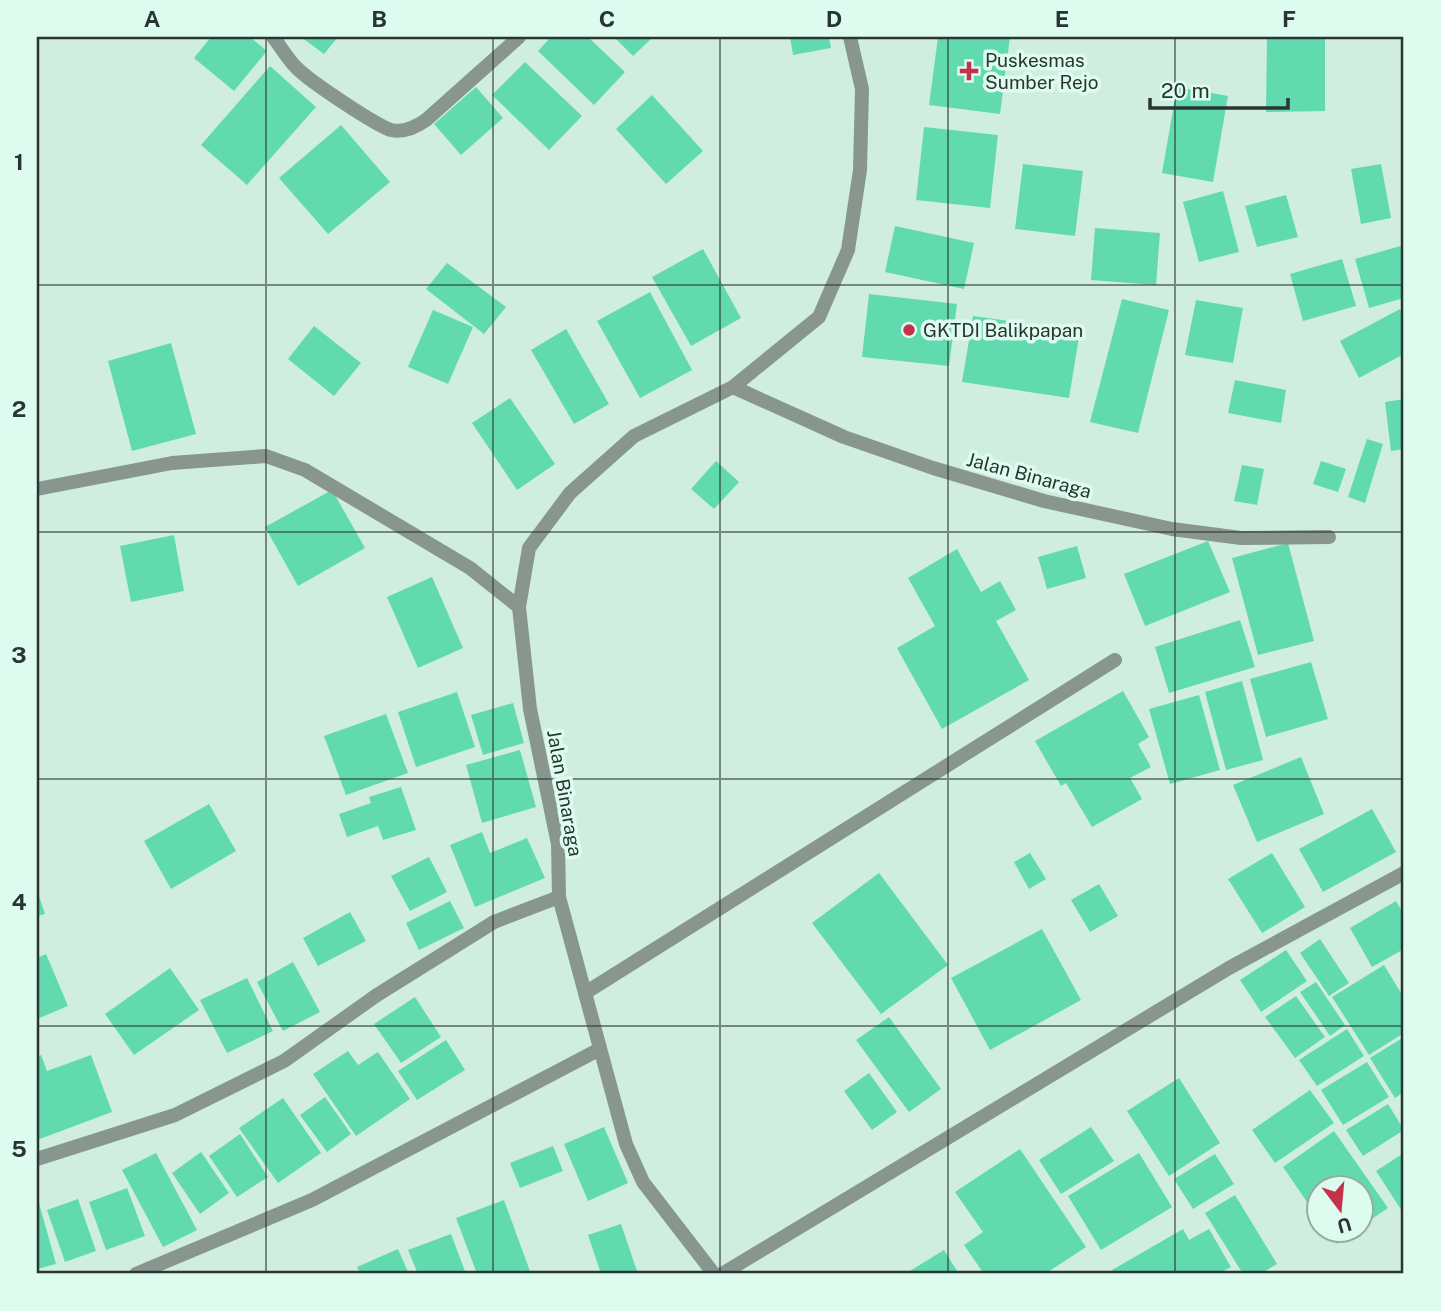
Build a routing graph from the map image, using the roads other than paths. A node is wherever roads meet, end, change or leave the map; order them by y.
1 (273, 37) edge
2 (519, 37) edge
3 (850, 37) edge
4 (733, 387) junction
5 (37, 489) edge
6 (1329, 537) dead end
7 (519, 607) junction
8 (1115, 660) dead end
9 (1404, 873) edge
10 (559, 897) junction
11 (585, 993) junction
12 (600, 1049) junction
13 (37, 1159) edge
14 (136, 1274) edge
15 (714, 1274) edge
16 (722, 1274) edge

1 - 2 street
3 - 4 street, Jalan Binaraga
4 - 6 street, Jalan Binaraga
4 - 7 street, Jalan Binaraga
5 - 7 street
7 - 10 street, Jalan Binaraga
8 - 11 street
9 - 16 street
10 - 11 street, Jalan Binaraga
10 - 13 street
11 - 12 street, Jalan Binaraga
12 - 14 street
12 - 15 street, Jalan Binaraga

